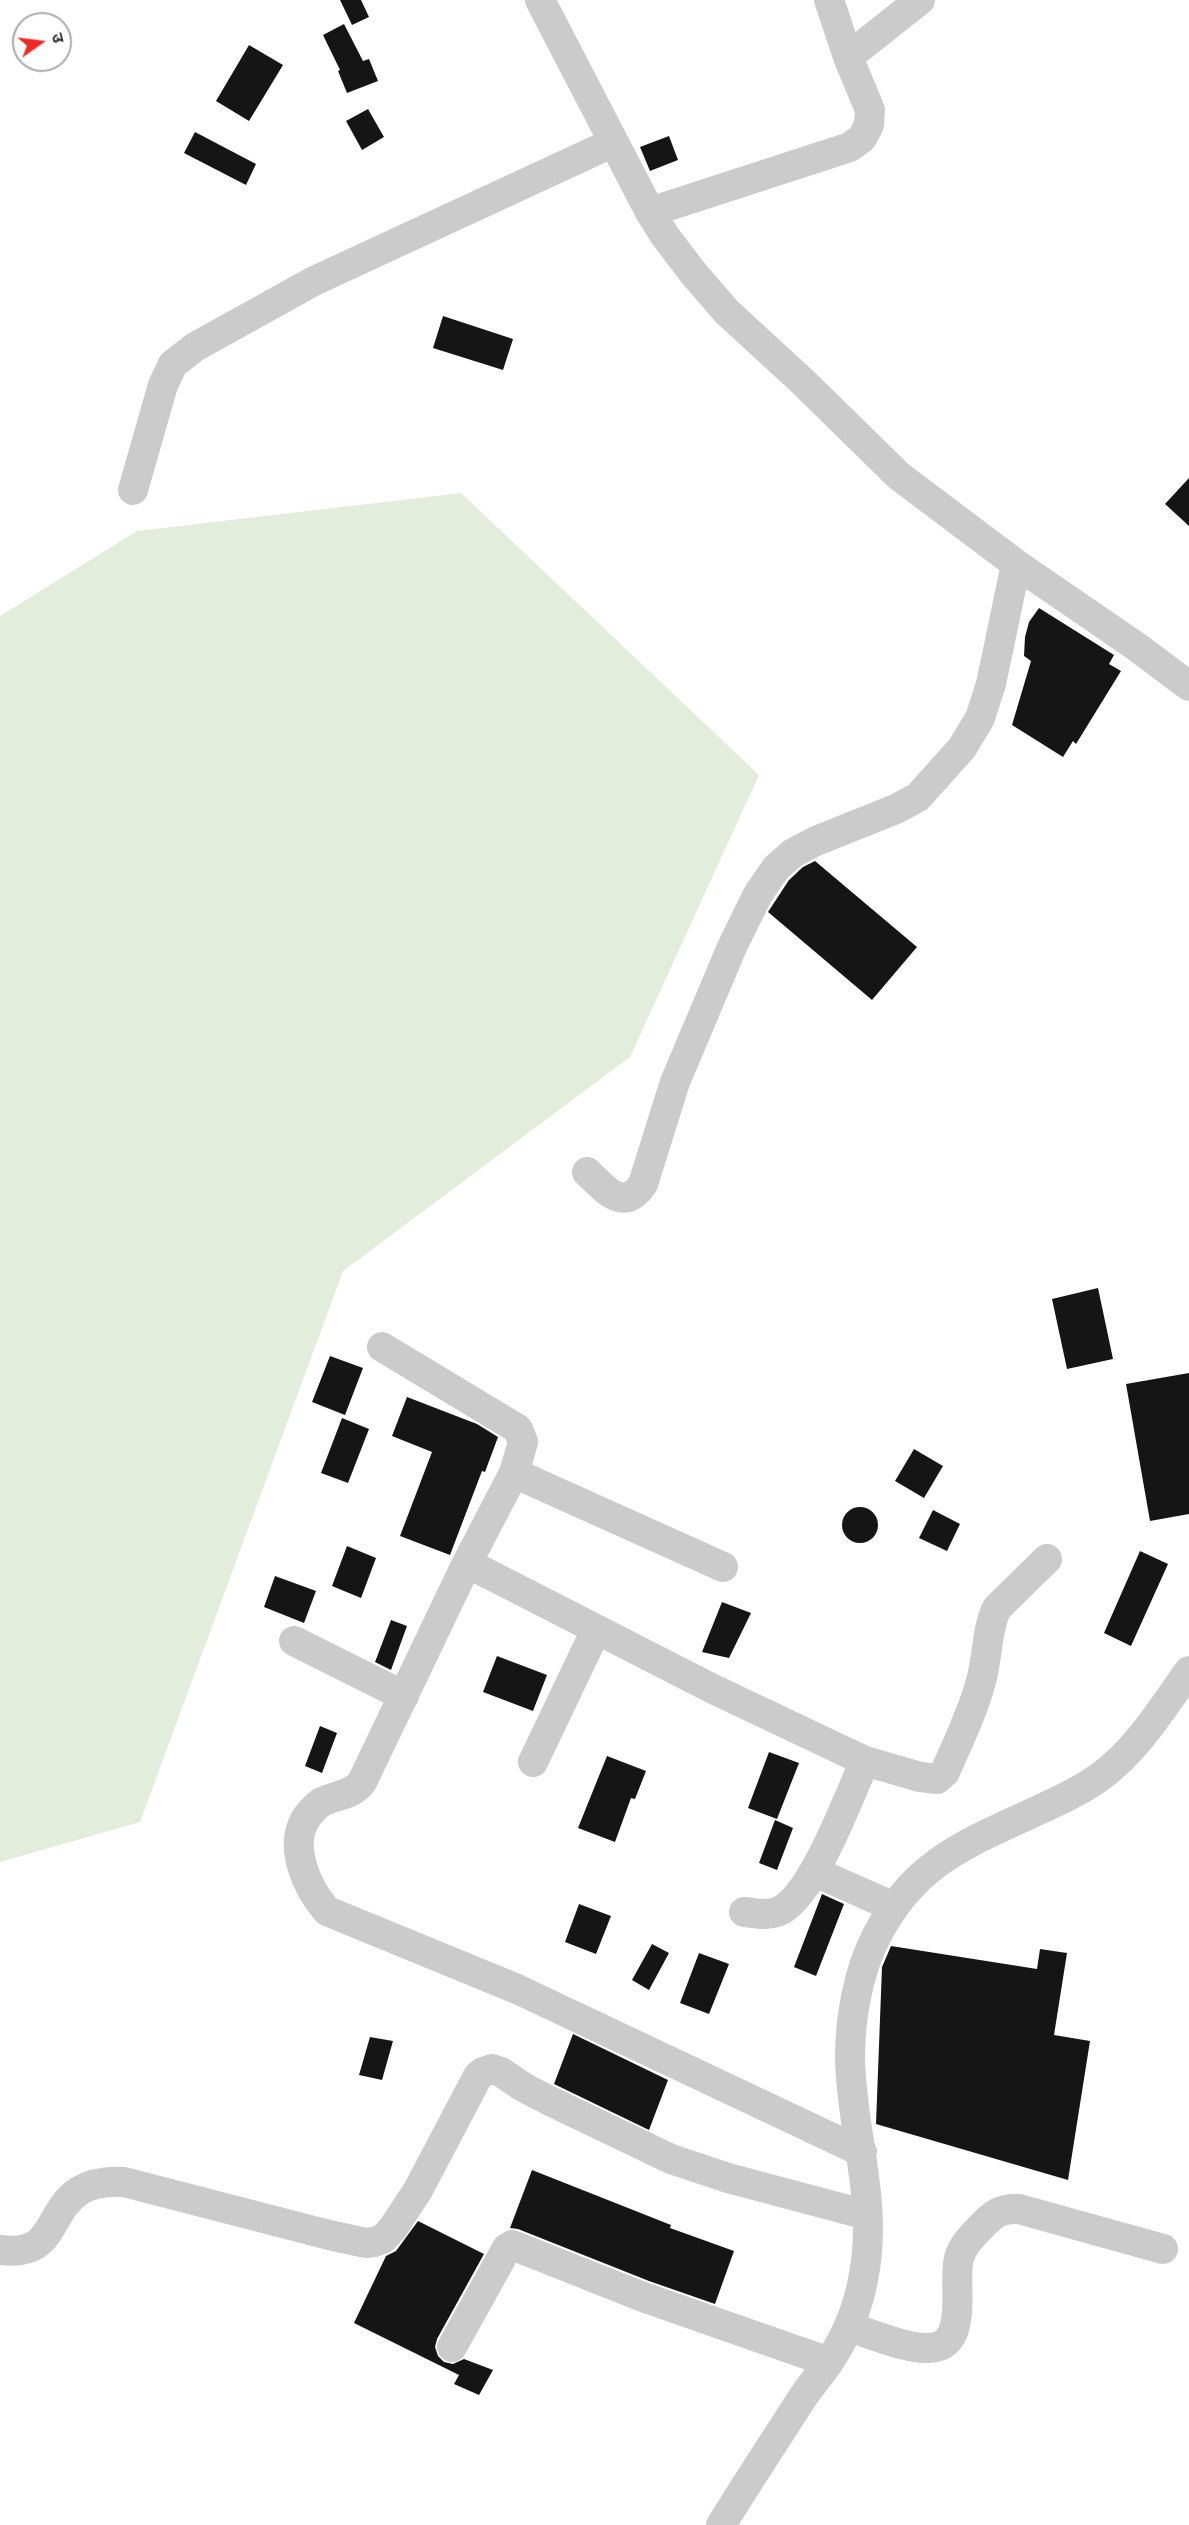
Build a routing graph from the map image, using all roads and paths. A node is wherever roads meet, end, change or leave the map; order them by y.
1 (540, 0) edge
2 (829, 0) edge
3 (920, 0) edge
4 (848, 57) junction
5 (612, 143) junction
6 (650, 212) junction
7 (133, 490) dead end
8 (1016, 564) junction
9 (1189, 686) edge
10 (587, 1172) dead end
11 (382, 1347) dead end
12 (514, 1473) junction
13 (1047, 1559) dead end
14 (468, 1563) junction
15 (723, 1567) dead end
16 (596, 1630) junction
17 (294, 1641) dead end
18 (1189, 1671) edge
19 (404, 1696) junction
20 (865, 1761) junction
21 (533, 1762) dead end
22 (815, 1872) junction
23 (894, 1907) junction
24 (744, 1912) dead end
25 (862, 2152) junction
26 (867, 2215) junction
27 (1163, 2249) dead end
28 (0, 2250) edge
29 (849, 2327) junction
30 (452, 2347) dead end
31 (829, 2362) junction
32 (721, 2525) edge

1 - 5 street
2 - 4 street
3 - 4 street
4 - 6 street
5 - 6 street
5 - 7 street
6 - 8 street
8 - 9 street
8 - 10 street
11 - 12 street
12 - 14 street
12 - 15 street
13 - 20 street
14 - 16 street
14 - 19 street
16 - 20 street
16 - 21 street
17 - 19 street
18 - 23 street
19 - 25 street
20 - 22 street
22 - 23 street
22 - 24 street
23 - 25 street
25 - 26 street
26 - 28 street
26 - 29 street
27 - 29 street
29 - 31 street
30 - 31 street
31 - 32 street

